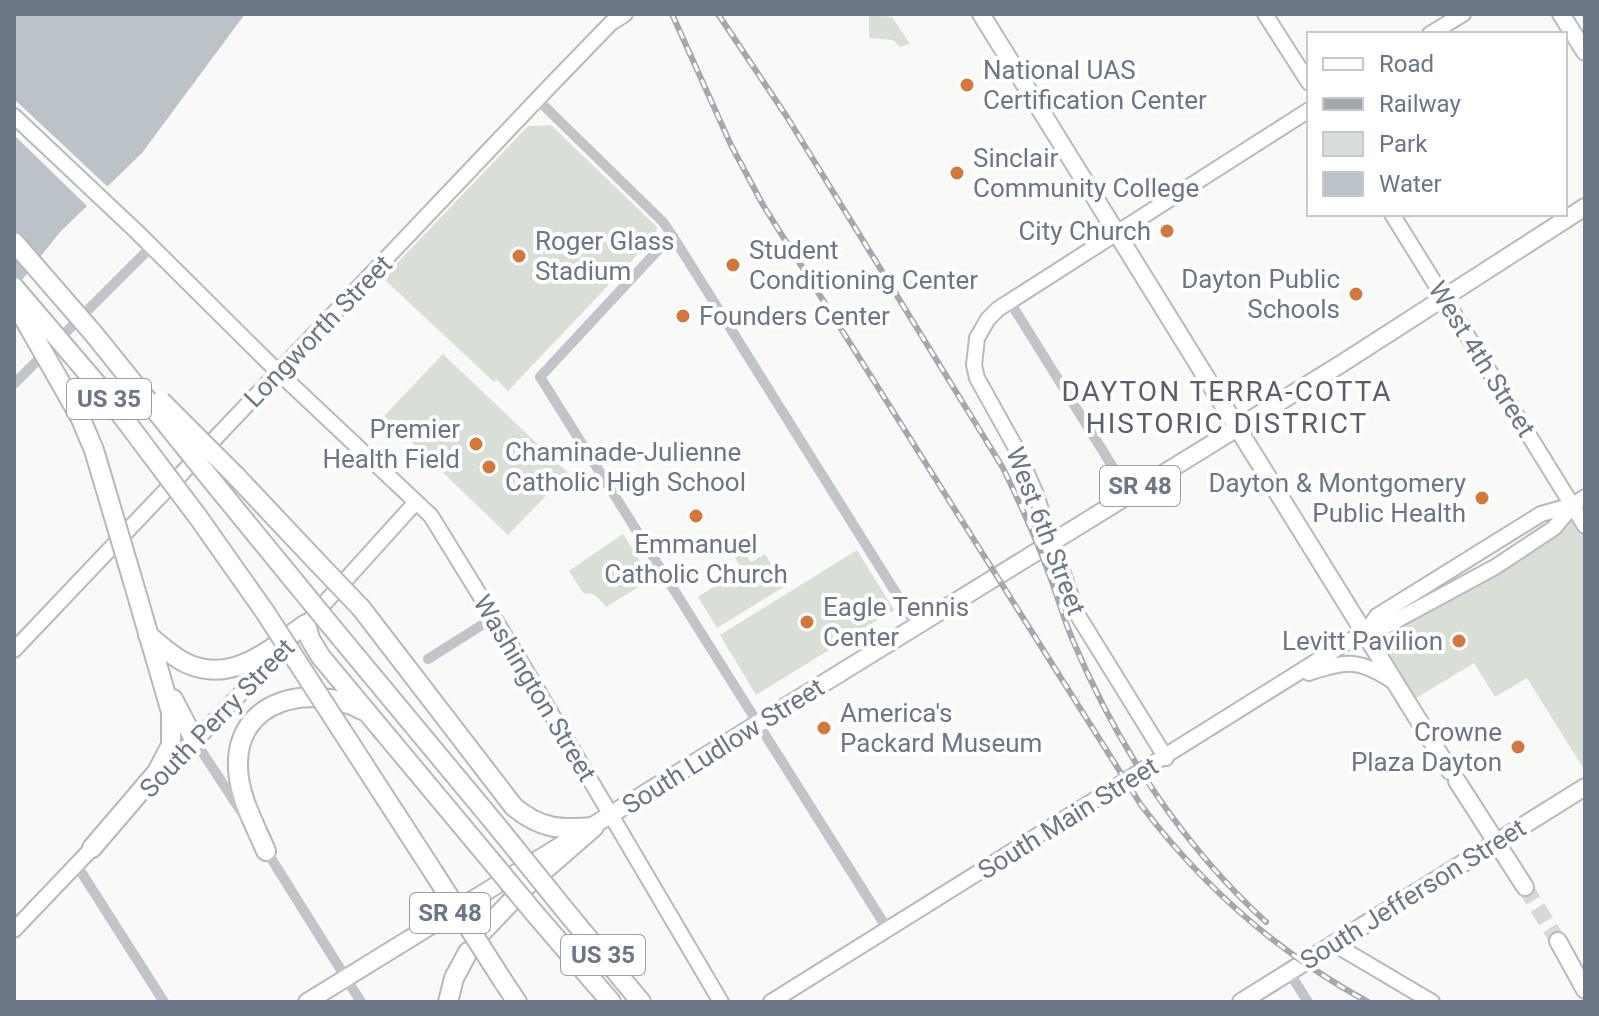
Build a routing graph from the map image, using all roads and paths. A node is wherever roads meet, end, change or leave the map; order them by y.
1 (625, 14) edge
2 (1265, 14) edge
3 (1463, 14) edge
4 (1561, 14) edge
5 (983, 15) edge
6 (1433, 32) edge
7 (1585, 52) edge
8 (1307, 80) edge
9 (538, 100) junction
10 (1307, 111) edge
11 (14, 116) edge
12 (1585, 207) edge
13 (1393, 216) edge
14 (1115, 232) junction
15 (672, 235) junction
16 (14, 242) edge
17 (151, 247) junction
18 (14, 287) edge
19 (1443, 297) junction
20 (14, 301) edge
21 (1010, 302) junction
22 (93, 333) junction
23 (278, 372) junction
24 (14, 384) edge
25 (1236, 427) junction
26 (1129, 493) junction
27 (1579, 501) edge
28 (416, 502) junction
29 (1585, 526) edge
30 (1052, 540) junction
31 (493, 618) junction
32 (306, 624) junction
33 (916, 625) junction
34 (1365, 633) junction
35 (148, 635) junction
36 (14, 650) edge
37 (428, 659) dead end
38 (157, 664) junction
39 (1290, 679) junction
40 (1395, 682) junction
41 (365, 712) junction
42 (758, 725) junction
43 (195, 741) junction
44 (1166, 758) junction
45 (1585, 787) edge
46 (611, 816) junction
47 (594, 827) junction
48 (1496, 842) junction
49 (92, 848) junction
50 (266, 851) junction
51 (76, 864) junction
52 (1525, 887) tunnel mouth
53 (14, 930) edge
54 (888, 930) junction
55 (483, 931) dead end
56 (1558, 941) tunnel mouth
57 (1334, 944) junction
58 (468, 952) dead end
59 (1289, 972) junction
60 (346, 979) junction
61 (509, 990) edge
62 (1585, 990) edge
63 (164, 1002) edge
64 (307, 1002) edge
65 (361, 1002) edge
66 (448, 1002) edge
67 (523, 1002) edge
68 (611, 1002) edge
69 (641, 1002) edge
70 (721, 1002) edge
71 (771, 1002) edge
72 (1241, 1002) edge
73 (1308, 1002) edge
74 (1432, 1002) edge

1 - 9 street, Longworth Street
2 - 8 street
3 - 6 street
4 - 7 main road
5 - 14 main road
9 - 15 street
9 - 23 street, Longworth Street
10 - 14 street, West 6th Street
11 - 17 street, Washington Street
12 - 19 main road, South Ludlow Street / SR 48
13 - 19 street, West 4th Street
14 - 21 street, West 6th Street
14 - 25 main road
15 - 33 street
15 - 42 street
16 - 22 highway, US 35, bridge
17 - 23 street, Washington Street
17 - 24 street
18 - 61 highway, US 35, bridge
19 - 25 main road, South Ludlow Street / SR 48
19 - 27 street, West 4th Street
20 - 35 highway, bridge
21 - 26 street
21 - 30 street, West 6th Street
22 - 47 highway, bridge
22 - 69 highway, US 35, bridge
23 - 28 street, Washington Street
23 - 36 street, Longworth Street
25 - 26 main road, South Ludlow Street / SR 48
25 - 34 main road
26 - 30 main road, South Ludlow Street / SR 48
27 - 29 street, West 4th Street
27 - 34 street, South Main Street
28 - 31 street, Washington Street
28 - 32 street, South Perry Street
30 - 33 main road, South Ludlow Street / SR 48
30 - 44 street, West 6th Street
31 - 37 street
31 - 46 street, Washington Street
32 - 35 highway
32 - 41 highway
32 - 43 street, South Perry Street
33 - 42 main road, South Ludlow Street / SR 48
34 - 39 street, South Main Street
34 - 40 main road
35 - 38 highway
38 - 43 highway
38 - 49 highway
39 - 40 street
39 - 44 street, South Main Street
40 - 48 main road
41 - 50 highway
41 - 68 highway, bridge
42 - 46 main road, South Ludlow Street / SR 48
42 - 54 street
43 - 49 street, South Perry Street
43 - 50 street
44 - 54 street, South Main Street
45 - 48 main road, South Jefferson Street
46 - 47 main road, South Ludlow Street / SR 48
46 - 70 street, Washington Street
47 - 55 highway
47 - 60 main road, South Ludlow Street / SR 48
48 - 52 main road
48 - 57 main road, South Jefferson Street
49 - 51 street, South Perry Street
50 - 60 street
51 - 53 street, South Perry Street
51 - 63 street
54 - 71 street, South Main Street
56 - 62 main road
57 - 59 main road, South Jefferson Street
57 - 74 street
58 - 66 highway
59 - 72 main road, South Jefferson Street
59 - 73 street
60 - 64 main road, South Ludlow Street / SR 48
60 - 65 street
61 - 67 highway

